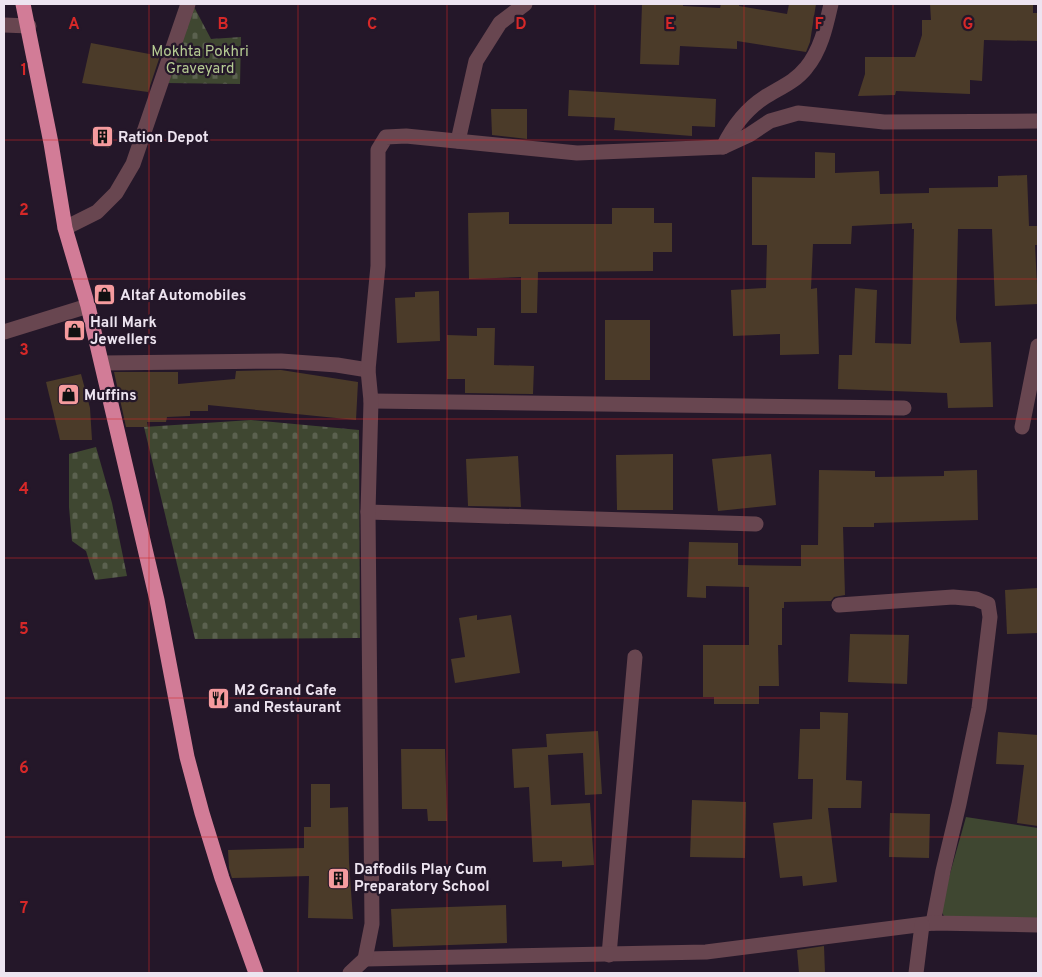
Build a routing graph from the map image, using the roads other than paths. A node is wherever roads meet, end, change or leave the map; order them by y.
1 (23, 4) edge
2 (188, 4) edge
3 (525, 4) edge
4 (831, 4) edge
5 (4, 25) edge
6 (29, 26) junction
7 (1038, 120) edge
8 (458, 141) junction
9 (723, 147) junction
10 (65, 228) junction
11 (88, 306) junction
12 (4, 332) edge
13 (1038, 346) edge
14 (102, 363) junction
15 (368, 370) junction
16 (371, 401) junction
17 (904, 408) dead end
18 (1022, 427) dead end
19 (368, 512) junction
20 (756, 524) dead end
21 (839, 605) dead end
22 (635, 657) dead end
23 (927, 924) junction
24 (1038, 926) edge
25 (609, 955) junction
26 (365, 959) junction
27 (256, 973) edge
28 (350, 973) edge
29 (916, 973) edge

1 - 6 highway
2 - 10 street
3 - 8 street
4 - 9 street
5 - 6 street
6 - 10 highway
7 - 9 street
8 - 9 street
8 - 15 street
10 - 11 highway
11 - 12 street
11 - 14 highway
13 - 18 street
14 - 15 street
14 - 27 highway
15 - 16 street
16 - 17 street
16 - 19 street
19 - 20 street
19 - 26 street
21 - 23 street
22 - 25 street
23 - 24 street
23 - 25 street
23 - 29 street
25 - 26 street
26 - 28 street

